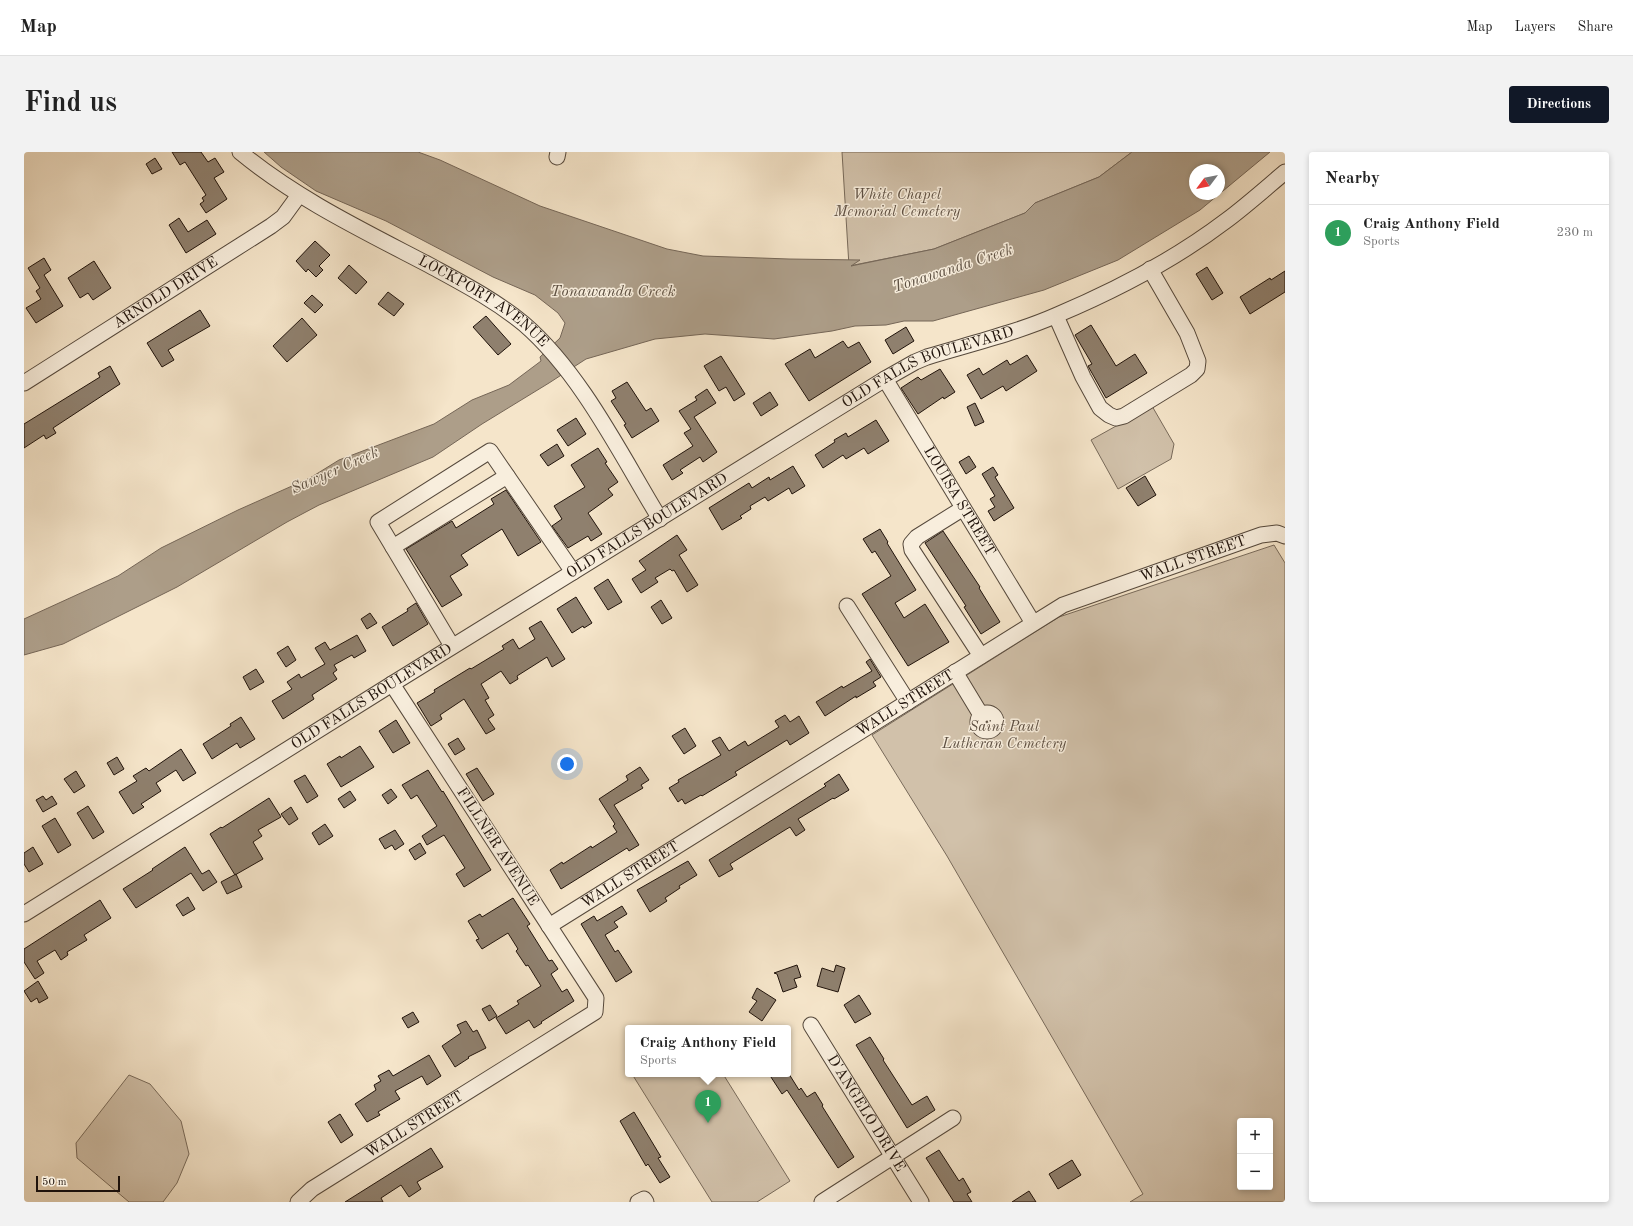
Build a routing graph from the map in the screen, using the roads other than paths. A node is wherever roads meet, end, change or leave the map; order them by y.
1 (240, 152) edge
2 (1285, 172) edge
3 (299, 195) junction
4 (1150, 268) junction
5 (1056, 316) junction
6 (885, 379) junction
7 (24, 383) edge
8 (507, 476) junction
9 (962, 508) junction
10 (660, 519) junction
11 (1285, 536) edge
12 (393, 547) junction
13 (573, 572) junction
14 (847, 606) dead end
15 (1033, 623) junction
16 (452, 646) junction
17 (981, 656) junction
18 (955, 672) junction
19 (392, 684) junction
20 (908, 702) junction
21 (982, 716) dead end
22 (24, 914) edge
23 (549, 926) junction
24 (595, 1012) joint
25 (811, 1025) dead end
26 (953, 1118) dead end
27 (893, 1157) junction
28 (298, 1202) edge
29 (638, 1202) edge
30 (646, 1202) edge
31 (822, 1202) edge
32 (922, 1202) edge

1 - 3 street, LOCKPORT AVENUE
2 - 4 street, OLD FALLS BOULEVARD
3 - 7 street, ARNOLD DRIVE
3 - 10 street, LOCKPORT AVENUE
4 - 5 street, OLD FALLS BOULEVARD
4 - 5 street
5 - 6 street, OLD FALLS BOULEVARD
6 - 9 street, LOUISA STREET
6 - 10 street, OLD FALLS BOULEVARD
8 - 12 street
8 - 12 street
8 - 13 street
9 - 15 street, LOUISA STREET
9 - 17 street
10 - 13 street, OLD FALLS BOULEVARD
11 - 15 street, WALL STREET
12 - 16 street
13 - 16 street, OLD FALLS BOULEVARD
14 - 20 street
15 - 17 street, WALL STREET
16 - 19 street, OLD FALLS BOULEVARD
17 - 18 street, WALL STREET
18 - 20 street, WALL STREET
18 - 21 street
19 - 22 street, OLD FALLS BOULEVARD
19 - 23 street, FILLNER AVENUE
20 - 23 street, WALL STREET
23 - 24 street, FILLNER AVENUE
24 - 28 street, WALL STREET
25 - 27 street, D'ANGELO DRIVE
26 - 27 street
27 - 31 street
27 - 32 street, D'ANGELO DRIVE
29 - 30 street

